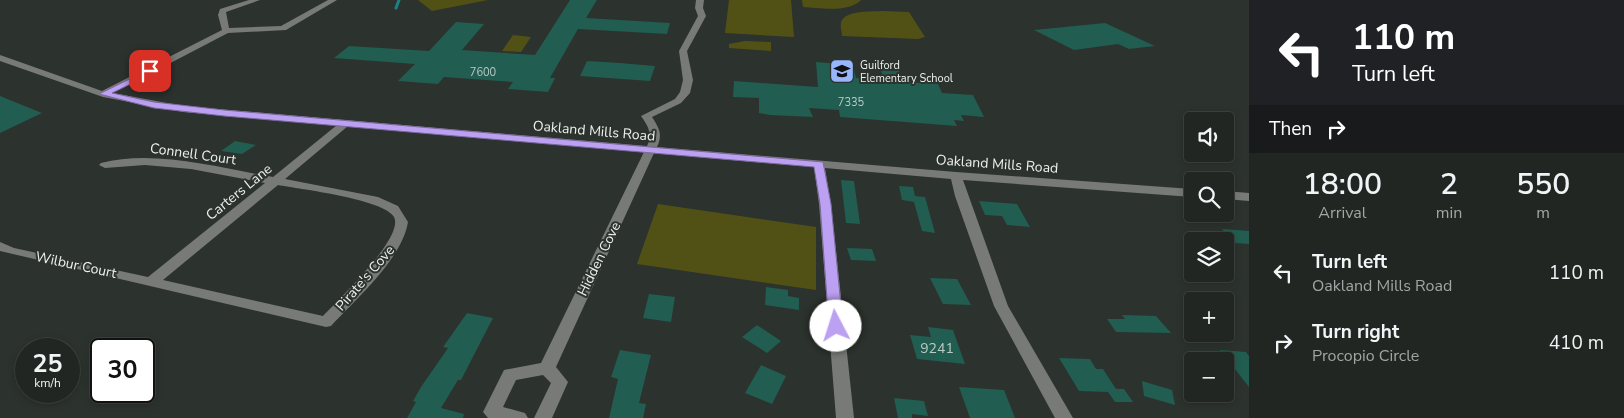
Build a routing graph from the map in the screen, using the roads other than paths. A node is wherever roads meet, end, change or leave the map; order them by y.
1 (256, 0) edge
2 (333, 0) edge
3 (700, 0) edge
4 (226, 31) junction
5 (0, 58) edge
6 (103, 94) junction
7 (344, 124) junction
8 (650, 151) junction
9 (819, 164) junction
10 (105, 165) dead end
11 (956, 176) junction
12 (276, 182) junction
13 (1184, 192) edge
14 (1234, 196) edge
15 (1249, 197) edge
16 (0, 246) edge
17 (153, 282) junction
18 (547, 368) junction
19 (519, 418) edge
20 (543, 418) edge
21 (845, 418) edge
22 (1064, 418) edge

1 - 4 street
2 - 4 street
3 - 8 street, Hidden Cove
4 - 6 street
5 - 6 street, Oakland Mills Road
6 - 7 street, Oakland Mills Road
7 - 8 street, Oakland Mills Road
7 - 12 street, Carters Lane
8 - 9 street, Oakland Mills Road
8 - 18 street, Hidden Cove
9 - 11 street, Oakland Mills Road
9 - 21 street
10 - 12 street, Connell Court
11 - 13 street, Oakland Mills Road
11 - 22 street
12 - 17 street, Carters Lane
12 - 17 street, Pirate's Cove
14 - 15 street
16 - 17 street, Wilbur Court
18 - 19 street
18 - 20 street

